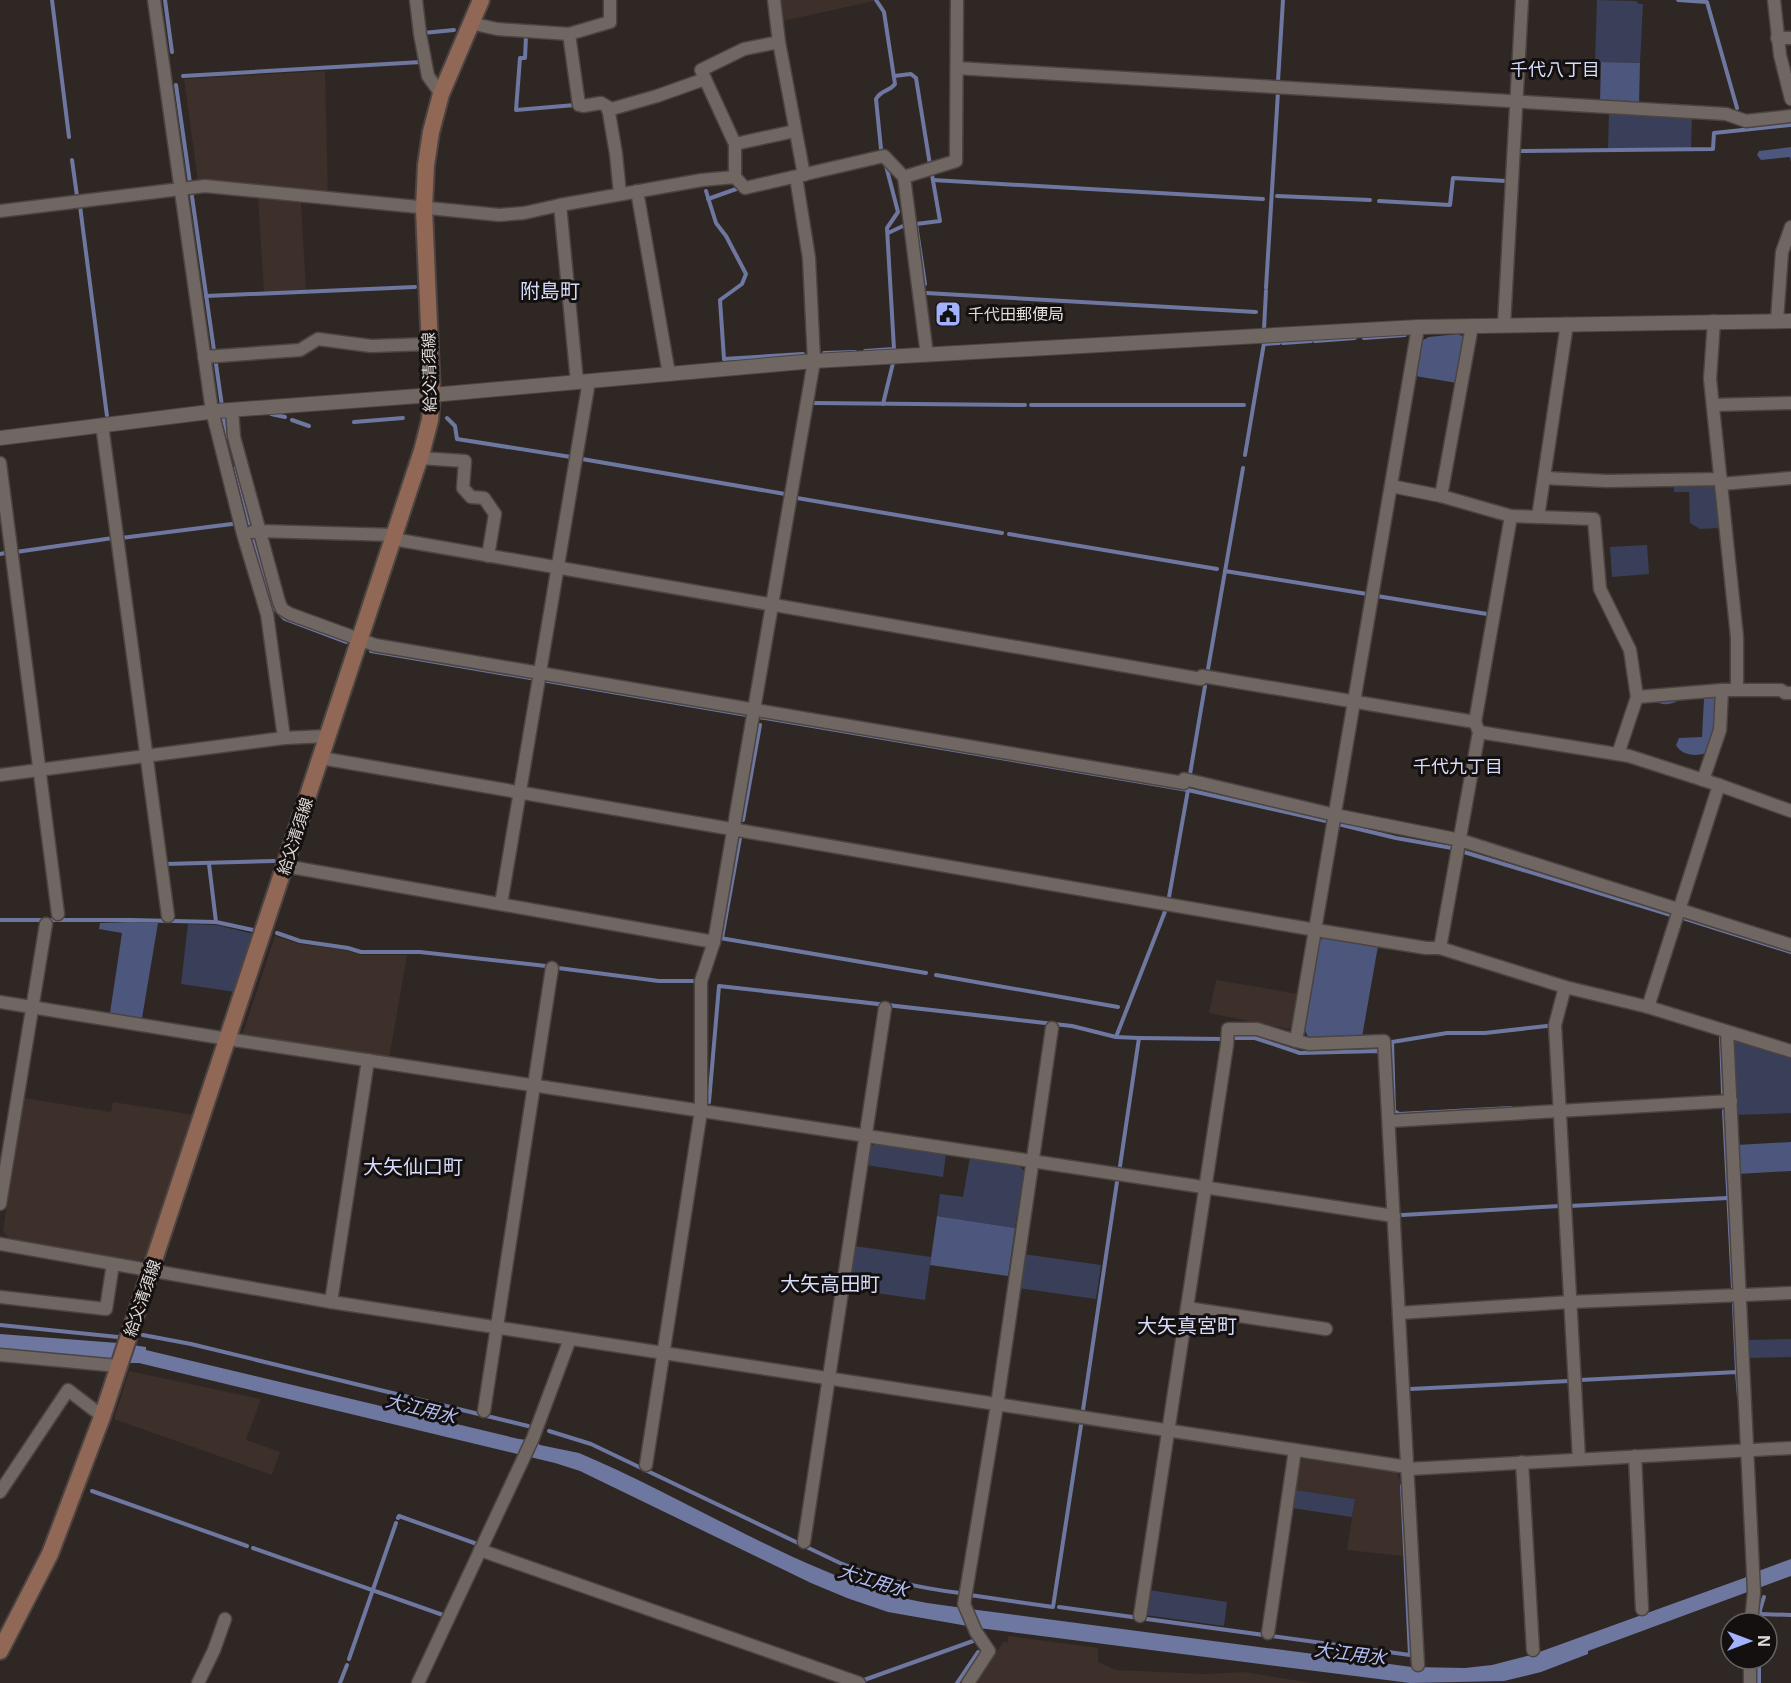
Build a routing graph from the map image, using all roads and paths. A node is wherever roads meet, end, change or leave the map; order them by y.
1 (154, 0) edge
2 (416, 0) edge
3 (481, 0) edge
4 (610, 0) edge
5 (774, 0) edge
6 (957, 0) edge
7 (1522, 0) edge
8 (1774, 0) edge
9 (470, 23) junction
10 (569, 34) junction
11 (1777, 38) junction
12 (1791, 38) edge
13 (779, 42) junction
14 (957, 68) junction
15 (705, 79) junction
16 (441, 94) junction
17 (1791, 99) edge
18 (1516, 100) junction
19 (608, 110) junction
20 (1791, 116) edge
21 (795, 131) junction
22 (735, 144) junction
23 (800, 176) junction
24 (735, 177) junction
25 (904, 177) junction
26 (188, 188) junction
27 (637, 191) junction
28 (620, 194) junction
29 (560, 205) junction
30 (424, 209) junction
31 (0, 211) edge
32 (1791, 227) edge
33 (1714, 321) junction
34 (1784, 321) edge
35 (1567, 324) junction
36 (1504, 325) junction
37 (1472, 326) junction
38 (1418, 327) junction
39 (429, 344) junction
40 (927, 355) junction
41 (212, 356) junction
42 (814, 361) junction
43 (669, 374) junction
44 (583, 382) junction
45 (432, 395) junction
46 (1791, 403) edge
47 (1713, 405) junction
48 (222, 410) junction
49 (102, 425) junction
50 (0, 438) edge
51 (420, 458) junction
52 (0, 463) edge
53 (1544, 478) junction
54 (1791, 478) edge
55 (1721, 482) junction
56 (1391, 486) junction
57 (1441, 496) junction
58 (1511, 516) junction
59 (1538, 517) junction
60 (252, 532) junction
61 (394, 537) junction
62 (488, 556) junction
63 (558, 569) junction
64 (772, 606) junction
65 (360, 640) junction
66 (539, 677) junction
67 (1737, 689) junction
68 (1722, 690) junction
69 (1791, 693) edge
70 (1636, 698) junction
71 (1354, 702) junction
72 (753, 714) junction
73 (1477, 727) junction
74 (328, 736) junction
75 (284, 738) junction
76 (1618, 754) junction
77 (147, 756) junction
78 (321, 758) junction
79 (39, 770) junction
80 (0, 775) edge
81 (1703, 780) junction
82 (1719, 785) junction
83 (519, 793) junction
84 (1791, 811) edge
85 (1335, 815) junction
86 (733, 829) junction
87 (1460, 840) junction
88 (285, 866) junction
89 (501, 904) junction
90 (1680, 909) junction
91 (58, 914) dead end
92 (168, 916) dead end
93 (46, 924) dead end
94 (1316, 930) junction
95 (714, 942) junction
96 (1791, 945) edge
97 (1440, 948) junction
98 (552, 968) dead end
99 (1565, 987) junction
100 (0, 1002) edge
101 (32, 1007) junction
102 (1648, 1007) junction
103 (885, 1008) dead end
104 (1052, 1028) dead end
105 (1727, 1032) junction
106 (228, 1039) junction
107 (1296, 1041) junction
108 (1791, 1051) edge
109 (368, 1060) junction
110 (534, 1085) junction
111 (1731, 1101) junction
112 (701, 1111) junction
113 (1559, 1111) junction
114 (1389, 1120) junction
115 (866, 1136) junction
116 (1032, 1161) junction
117 (1205, 1187) junction
118 (0, 1204) edge
119 (1394, 1216) junction
120 (0, 1244) edge
121 (113, 1264) junction
122 (151, 1270) junction
123 (1791, 1293) edge
124 (1740, 1295) junction
125 (0, 1297) edge
126 (331, 1302) junction
127 (1570, 1302) junction
128 (1187, 1308) junction
129 (1399, 1313) junction
130 (497, 1328) junction
131 (1326, 1329) dead end
132 (570, 1340) junction
133 (663, 1354) junction
134 (0, 1355) edge
135 (119, 1366) junction
136 (829, 1379) junction
137 (997, 1405) junction
138 (484, 1412) dead end
139 (102, 1416) junction
140 (1169, 1431) junction
141 (1791, 1448) edge
142 (1295, 1450) junction
143 (1747, 1450) junction
144 (1635, 1456) junction
145 (1579, 1459) junction
146 (1522, 1462) junction
147 (646, 1465) dead end
148 (1408, 1468) junction
149 (0, 1492) edge
150 (804, 1542) dead end
151 (480, 1550) junction
152 (1642, 1609) dead end
153 (1752, 1611) edge
154 (1140, 1616) dead end
155 (225, 1619) dead end
156 (1268, 1633) dead end
157 (1533, 1650) dead end
158 (0, 1651) edge
159 (1418, 1665) dead end
160 (198, 1683) edge
161 (418, 1683) edge
162 (859, 1683) edge
163 (968, 1683) edge

1 - 26 street
2 - 16 street
3 - 9 main road, 給父清須線
4 - 10 street
5 - 13 street
6 - 14 street
7 - 18 street
8 - 11 street
9 - 10 street
9 - 16 main road, 給父清須線
10 - 19 street
11 - 12 street
11 - 17 street
13 - 15 street
13 - 21 street
14 - 18 street
14 - 25 street
15 - 19 street
15 - 22 street
16 - 30 main road, 給父清須線
18 - 20 street
18 - 36 street
19 - 28 street
21 - 22 street
21 - 23 street
22 - 24 street
23 - 24 street
23 - 25 street
23 - 42 street
24 - 27 street
25 - 40 street
26 - 30 street
26 - 31 street
26 - 41 street
27 - 28 street
27 - 43 street
28 - 29 street
29 - 30 street
29 - 44 street
30 - 39 main road, 給父清須線
32 - 34 street
33 - 34 street
33 - 35 street
33 - 47 street
35 - 36 street
35 - 53 street
36 - 37 street
37 - 38 street
37 - 57 street
38 - 40 street
38 - 56 street
39 - 41 street
39 - 45 main road, 給父清須線
40 - 42 street
41 - 48 street
42 - 43 street
42 - 64 street
43 - 44 street
44 - 45 street
44 - 63 street
45 - 48 street
45 - 51 main road, 給父清須線
46 - 47 street
47 - 55 street
48 - 49 street
48 - 60 street
48 - 60 street
49 - 50 street
49 - 77 street
51 - 61 main road, 給父清須線
51 - 62 street
52 - 79 street
53 - 55 street
53 - 59 street
54 - 55 street
55 - 67 street
56 - 57 street
56 - 71 street
57 - 58 street
58 - 59 street
58 - 73 street
59 - 70 street
60 - 61 street
60 - 65 street
60 - 75 street
61 - 62 street
61 - 65 main road, 給父清須線
62 - 63 street
63 - 64 street
63 - 66 street
64 - 71 street
64 - 72 street
65 - 66 street
65 - 74 main road, 給父清須線
66 - 72 street
66 - 83 street
67 - 68 street
67 - 69 street
68 - 70 street
68 - 81 street
70 - 76 street
71 - 73 street
71 - 85 street
72 - 85 street
72 - 86 street
73 - 76 street
73 - 87 street
74 - 75 street
74 - 78 main road, 給父清須線
75 - 77 street
76 - 81 street
77 - 79 street
77 - 92 street
78 - 83 street
78 - 88 main road, 給父清須線
79 - 80 street
79 - 91 street
81 - 82 street
82 - 84 street
82 - 90 street
83 - 86 street
83 - 89 street
85 - 87 street
85 - 94 street
86 - 94 street
86 - 95 street
87 - 90 street
87 - 97 street
88 - 89 street
88 - 106 main road, 給父清須線
89 - 95 street
90 - 96 street
90 - 102 street
93 - 101 street
94 - 97 street
94 - 107 street
95 - 112 street
97 - 99 street
98 - 110 street
99 - 102 street
99 - 113 street
100 - 101 street
101 - 106 street
101 - 118 street
102 - 105 street
103 - 115 street
104 - 116 street
105 - 108 street
105 - 111 street
106 - 109 street
106 - 122 main road, 給父清須線
107 - 114 street
107 - 117 street
109 - 110 street
109 - 126 street
110 - 112 street
110 - 130 street
111 - 113 street
111 - 124 street
112 - 115 street
112 - 133 street
113 - 114 street
113 - 127 street
114 - 119 street
115 - 116 street
115 - 136 street
116 - 117 street
116 - 137 street
117 - 119 street
117 - 128 street
119 - 129 street
120 - 121 street
121 - 122 street
121 - 125 street
122 - 126 street
122 - 135 main road, 給父清須線
123 - 124 street
124 - 127 street
124 - 143 street
126 - 130 street
127 - 129 street
127 - 145 street
128 - 131 street
128 - 140 street
129 - 148 street
130 - 132 street
130 - 138 street
132 - 133 street
132 - 151 street
133 - 136 street
133 - 147 street
134 - 135 street
135 - 139 main road, 給父清須線
136 - 137 street
136 - 150 street
137 - 140 street
137 - 163 street
139 - 149 street
139 - 158 main road, 給父清須線
140 - 142 street
140 - 154 street
141 - 143 street
142 - 148 street
142 - 156 street
143 - 144 street
143 - 153 street
144 - 145 street
144 - 152 street
145 - 146 street
146 - 148 street
146 - 157 street
148 - 159 street
151 - 161 street
151 - 162 street
155 - 160 street

